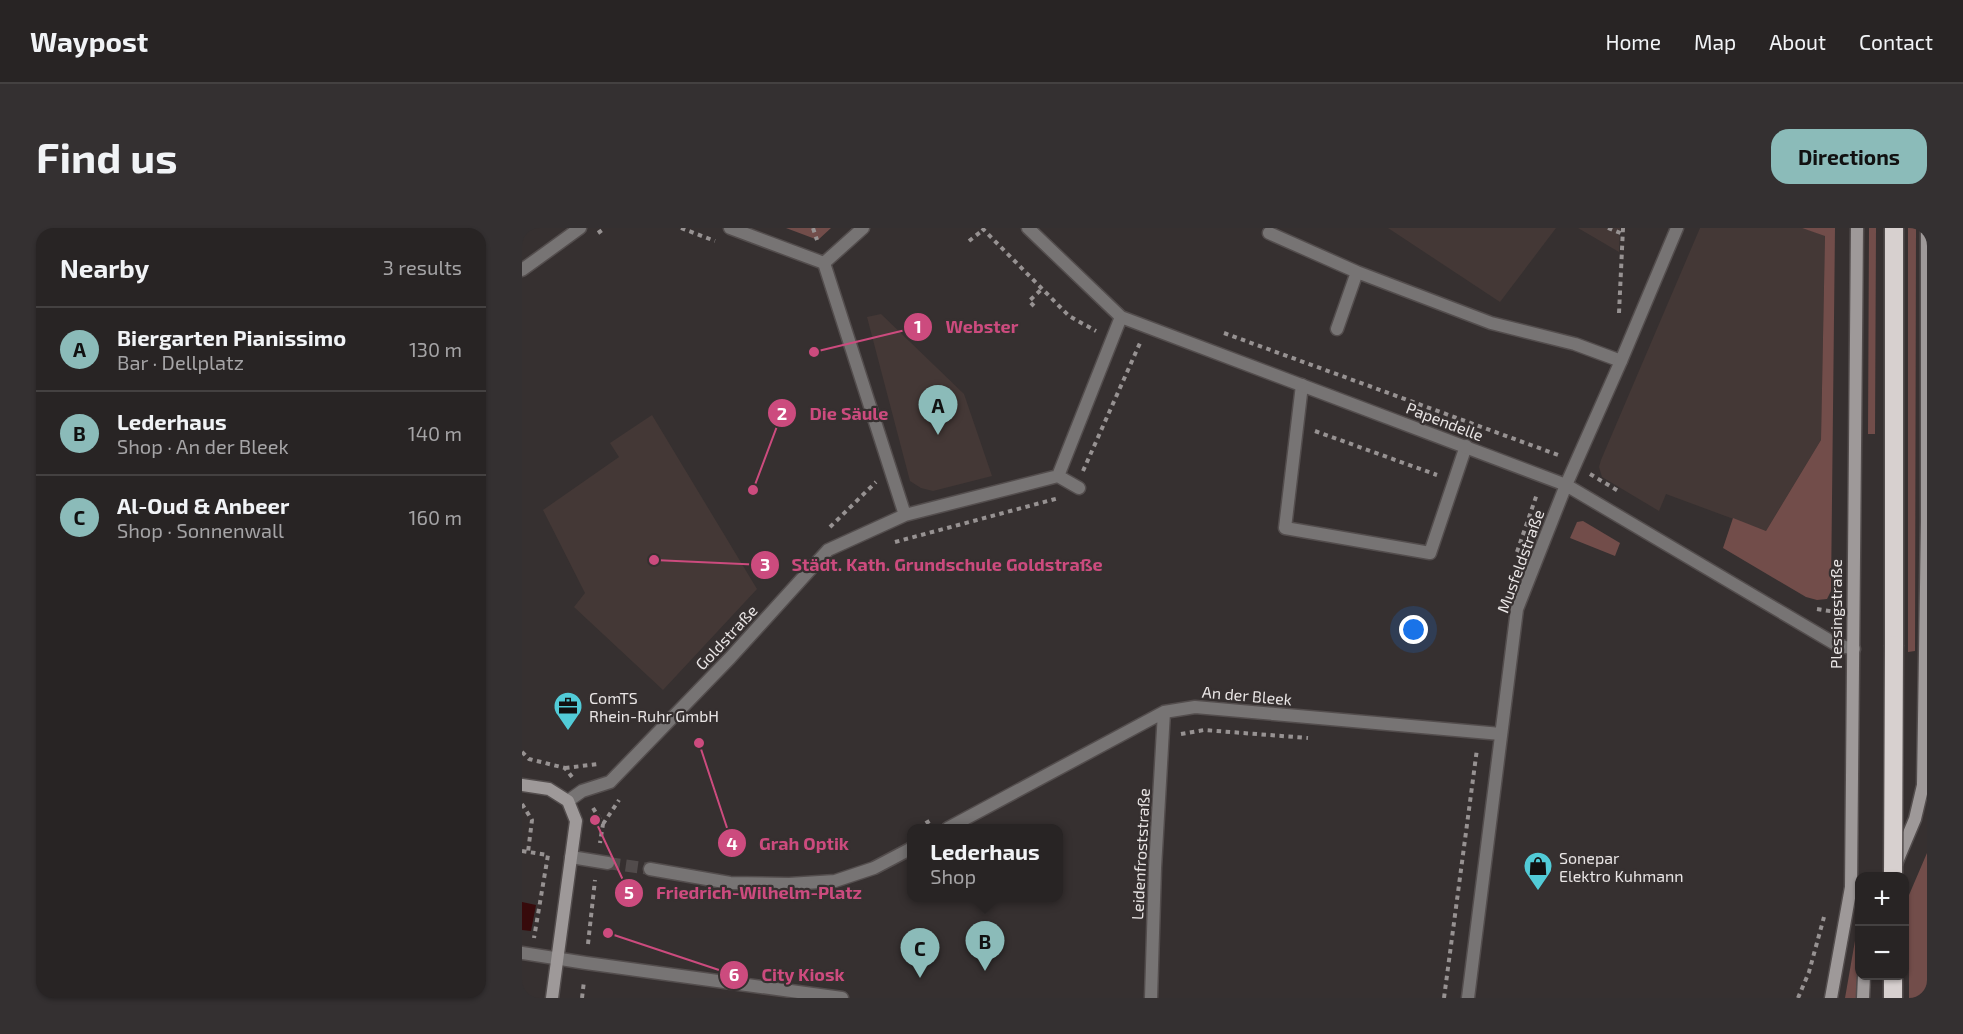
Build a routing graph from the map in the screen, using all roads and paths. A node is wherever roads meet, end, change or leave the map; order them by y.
1 (580, 228) edge
2 (730, 228) edge
3 (863, 228) edge
4 (1028, 228) edge
5 (1608, 228) edge
6 (1677, 228) edge
7 (1857, 228) edge
8 (1894, 228) edge
9 (1927, 228) edge
10 (982, 229) edge
11 (1269, 233) dead end
12 (1623, 234) dead end
13 (969, 241) dead end
14 (824, 263) junction
15 (522, 270) edge
16 (1357, 272) junction
17 (1042, 289) junction
18 (1034, 306) dead end
19 (1121, 317) junction
20 (1337, 329) dead end
21 (1112, 340) junction
22 (1140, 343) junction
23 (1151, 347) dead end
24 (1621, 361) junction
25 (1302, 385) junction
26 (1297, 424) junction
27 (1466, 446) junction
28 (1595, 464) dead end
29 (1058, 476) junction
30 (1454, 482) junction
31 (1566, 485) junction
32 (1079, 488) junction
33 (1582, 493) junction
34 (905, 514) junction
35 (892, 543) dead end
36 (1854, 649) junction
37 (1164, 712) junction
38 (1501, 734) junction
39 (1162, 737) junction
40 (1311, 739) dead end
41 (522, 777) edge
42 (527, 786) edge
43 (625, 794) dead end
44 (568, 801) junction
45 (522, 803) edge
46 (603, 824) dead end
47 (955, 824) edge
48 (525, 851) edge
49 (907, 851) edge
50 (571, 856) junction
51 (608, 863) tunnel mouth
52 (650, 869) tunnel mouth
53 (1892, 872) edge
54 (1894, 872) edge
55 (583, 891) dead end
56 (594, 892) dead end
57 (527, 953) edge
58 (557, 958) junction
59 (1864, 980) edge
60 (1893, 980) edge
61 (552, 998) edge
62 (842, 998) edge
63 (1151, 998) edge
64 (1468, 998) edge
65 (1831, 998) edge
66 (1863, 998) edge
67 (1893, 998) edge

1 - 15 street
2 - 14 street
3 - 14 street
4 - 19 street, Papendelle
5 - 12 path
6 - 24 street, Musfeldstraße
7 - 36 main road, Plessingstraße
8 - 53 highway, bridge
9 - 54 main road
10 - 13 path
10 - 17 path
11 - 16 street
14 - 34 street
16 - 20 street
16 - 24 street
17 - 18 path
17 - 21 path
19 - 21 street
19 - 25 street, Papendelle
21 - 22 path
21 - 29 street
22 - 23 path
22 - 32 path
24 - 31 street, Musfeldstraße
25 - 26 street
25 - 27 street, Papendelle
26 - 30 path
26 - 30 street
27 - 30 street
27 - 31 street, Papendelle
28 - 33 path
29 - 32 street
29 - 34 street, Goldstraße
31 - 33 street, Papendelle
31 - 38 street, Musfeldstraße
32 - 35 path
33 - 36 street, Papendelle
34 - 44 street, Goldstraße
36 - 65 main road, Plessingstraße
37 - 38 street, An der Bleek
37 - 39 street, Leidenfroststraße
37 - 47 street, An der Bleek
38 - 64 street, Musfeldstraße
39 - 40 path
39 - 63 street, Leidenfroststraße
41 - 42 main road
42 - 44 main road
43 - 46 path
44 - 50 main road
45 - 48 path
48 - 57 path
49 - 52 street
50 - 51 street
50 - 58 main road
55 - 56 path
57 - 58 street
58 - 61 main road
58 - 62 street
59 - 66 main road
60 - 67 highway, bridge

